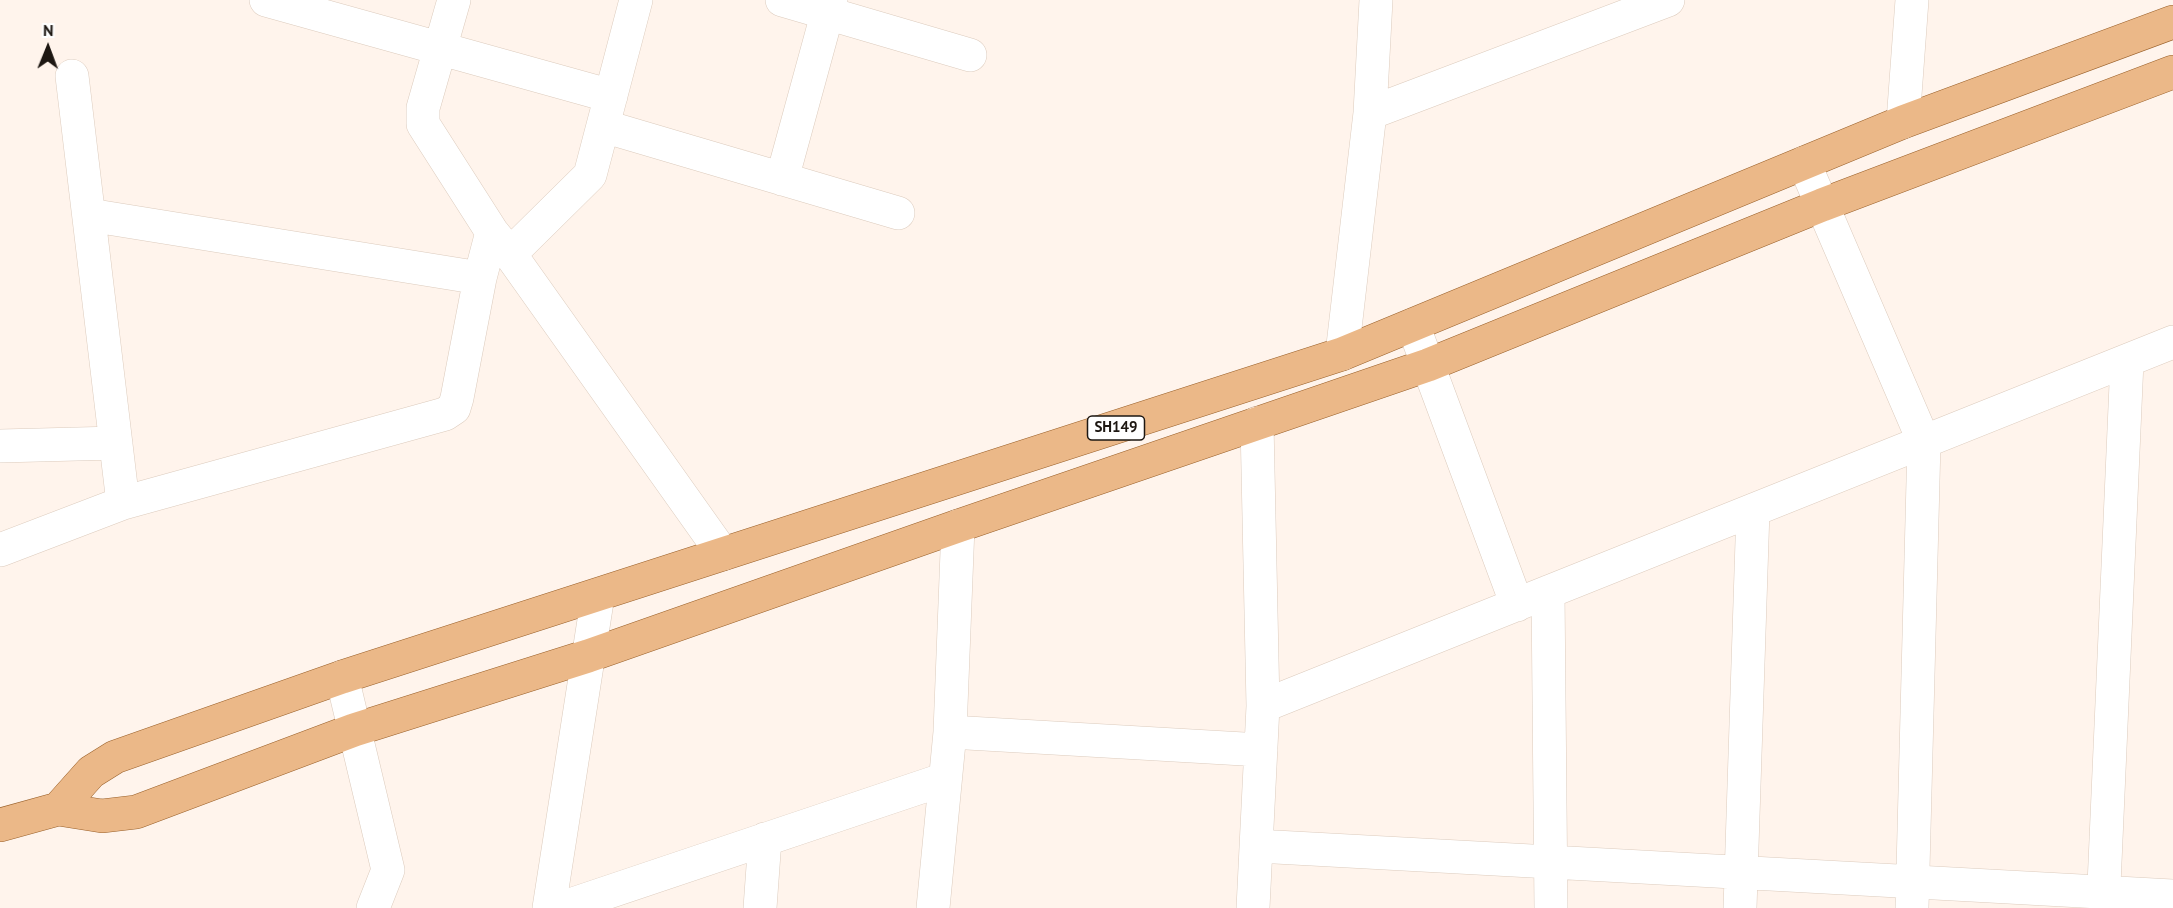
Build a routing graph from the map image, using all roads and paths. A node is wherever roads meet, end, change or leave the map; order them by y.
1 (266, 0) edge
2 (454, 0) edge
3 (636, 0) edge
4 (782, 0) edge
5 (1376, 0) edge
6 (1668, 0) edge
7 (1912, 0) edge
8 (829, 7) edge
9 (2173, 22) edge
10 (440, 49) junction
11 (970, 55) dead end
12 (2173, 72) edge
13 (72, 76) dead end
14 (607, 111) junction
15 (1370, 112) junction
16 (1904, 122) junction
17 (1804, 163) junction
18 (782, 179) junction
19 (1822, 205) junction
20 (898, 213) dead end
21 (89, 215) junction
22 (501, 243) junction
23 (480, 278) junction
24 (1413, 325) junction
25 (2173, 342) edge
26 (1342, 354) junction
27 (2127, 361) junction
28 (1428, 365) junction
29 (1257, 423) junction
30 (1924, 442) junction
31 (116, 443) junction
32 (0, 446) edge
33 (123, 503) junction
34 (1753, 510) junction
35 (958, 526) junction
36 (0, 550) edge
37 (723, 554) junction
38 (1548, 592) junction
39 (598, 595) junction
40 (1517, 605) junction
41 (588, 656) junction
42 (342, 677) junction
43 (1263, 706) junction
44 (354, 730) junction
45 (950, 732) junction
46 (1261, 750) junction
47 (945, 779) junction
48 (58, 809) junction
49 (0, 825) edge
50 (765, 839) junction
51 (1257, 846) junction
52 (1551, 862) junction
53 (1742, 873) junction
54 (1913, 895) edge
55 (2173, 896) edge
56 (2103, 900) edge
57 (373, 908) edge
58 (549, 908) edge
59 (561, 908) edge
60 (760, 908) edge
61 (933, 908) edge
62 (1253, 908) edge
63 (1551, 908) edge
64 (1740, 908) edge

1 - 10 street
2 - 10 street
3 - 14 street
4 - 8 street
5 - 15 street
6 - 15 street
7 - 16 street
8 - 11 street
8 - 18 street
9 - 16 main road, SH149
10 - 14 street
10 - 22 street
12 - 19 main road, SH149
13 - 21 street
14 - 18 street
14 - 22 street
15 - 26 street
16 - 17 main road, SH149
17 - 19 street
17 - 24 main road, SH149
18 - 20 street
19 - 28 main road, SH149
19 - 30 street
21 - 23 street
21 - 31 street
22 - 23 street
22 - 37 street
23 - 33 street
24 - 26 main road, SH149
24 - 28 street
25 - 27 street
26 - 37 main road, SH149
27 - 30 street
27 - 56 street
28 - 29 main road, SH149
28 - 40 street
29 - 35 main road, SH149
29 - 43 street
30 - 34 street
30 - 54 street
31 - 32 street
31 - 33 street
33 - 36 street
34 - 38 street
34 - 53 street
35 - 41 main road, SH149
35 - 45 street
37 - 39 main road, SH149
38 - 40 street
38 - 52 street
39 - 41 street
39 - 42 main road, SH149
40 - 43 street
41 - 44 main road, SH149
41 - 58 street
42 - 44 street
42 - 48 main road, SH149
43 - 46 street
44 - 48 main road, SH149
44 - 57 street
45 - 46 street
45 - 47 street
46 - 51 street
47 - 50 street
47 - 61 street
48 - 49 main road, SH149
50 - 59 street
50 - 60 street
51 - 52 street
51 - 62 street
52 - 53 street
52 - 63 street
53 - 54 street
53 - 64 street
54 - 56 street
55 - 56 street

